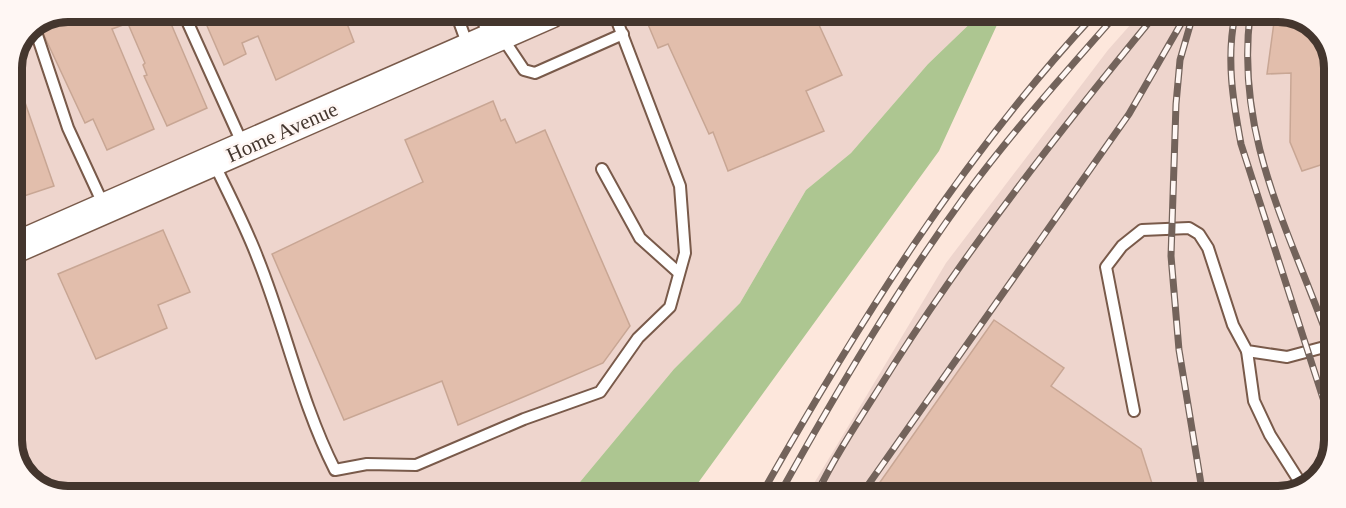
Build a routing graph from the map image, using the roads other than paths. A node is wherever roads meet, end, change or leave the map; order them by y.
1 (188, 23) edge
2 (469, 23) edge
3 (520, 23) edge
4 (618, 23) edge
5 (622, 34) junction
6 (37, 35) edge
7 (485, 35) edge
8 (245, 148) junction
9 (213, 162) junction
10 (602, 169) dead end
11 (105, 209) junction
12 (23, 244) edge
13 (679, 273) junction
14 (1324, 347) edge
15 (1247, 351) junction
16 (1134, 411) dead end
17 (1298, 481) edge

1 - 8 lane
2 - 7 lane
3 - 7 street, Home Avenue
4 - 5 lane
5 - 7 lane
5 - 13 lane
6 - 11 lane
7 - 8 street, Home Avenue
8 - 9 street, Home Avenue
9 - 11 street, Home Avenue
9 - 13 lane
10 - 13 lane
11 - 12 street, Home Avenue
14 - 15 lane
15 - 16 lane
15 - 17 lane

